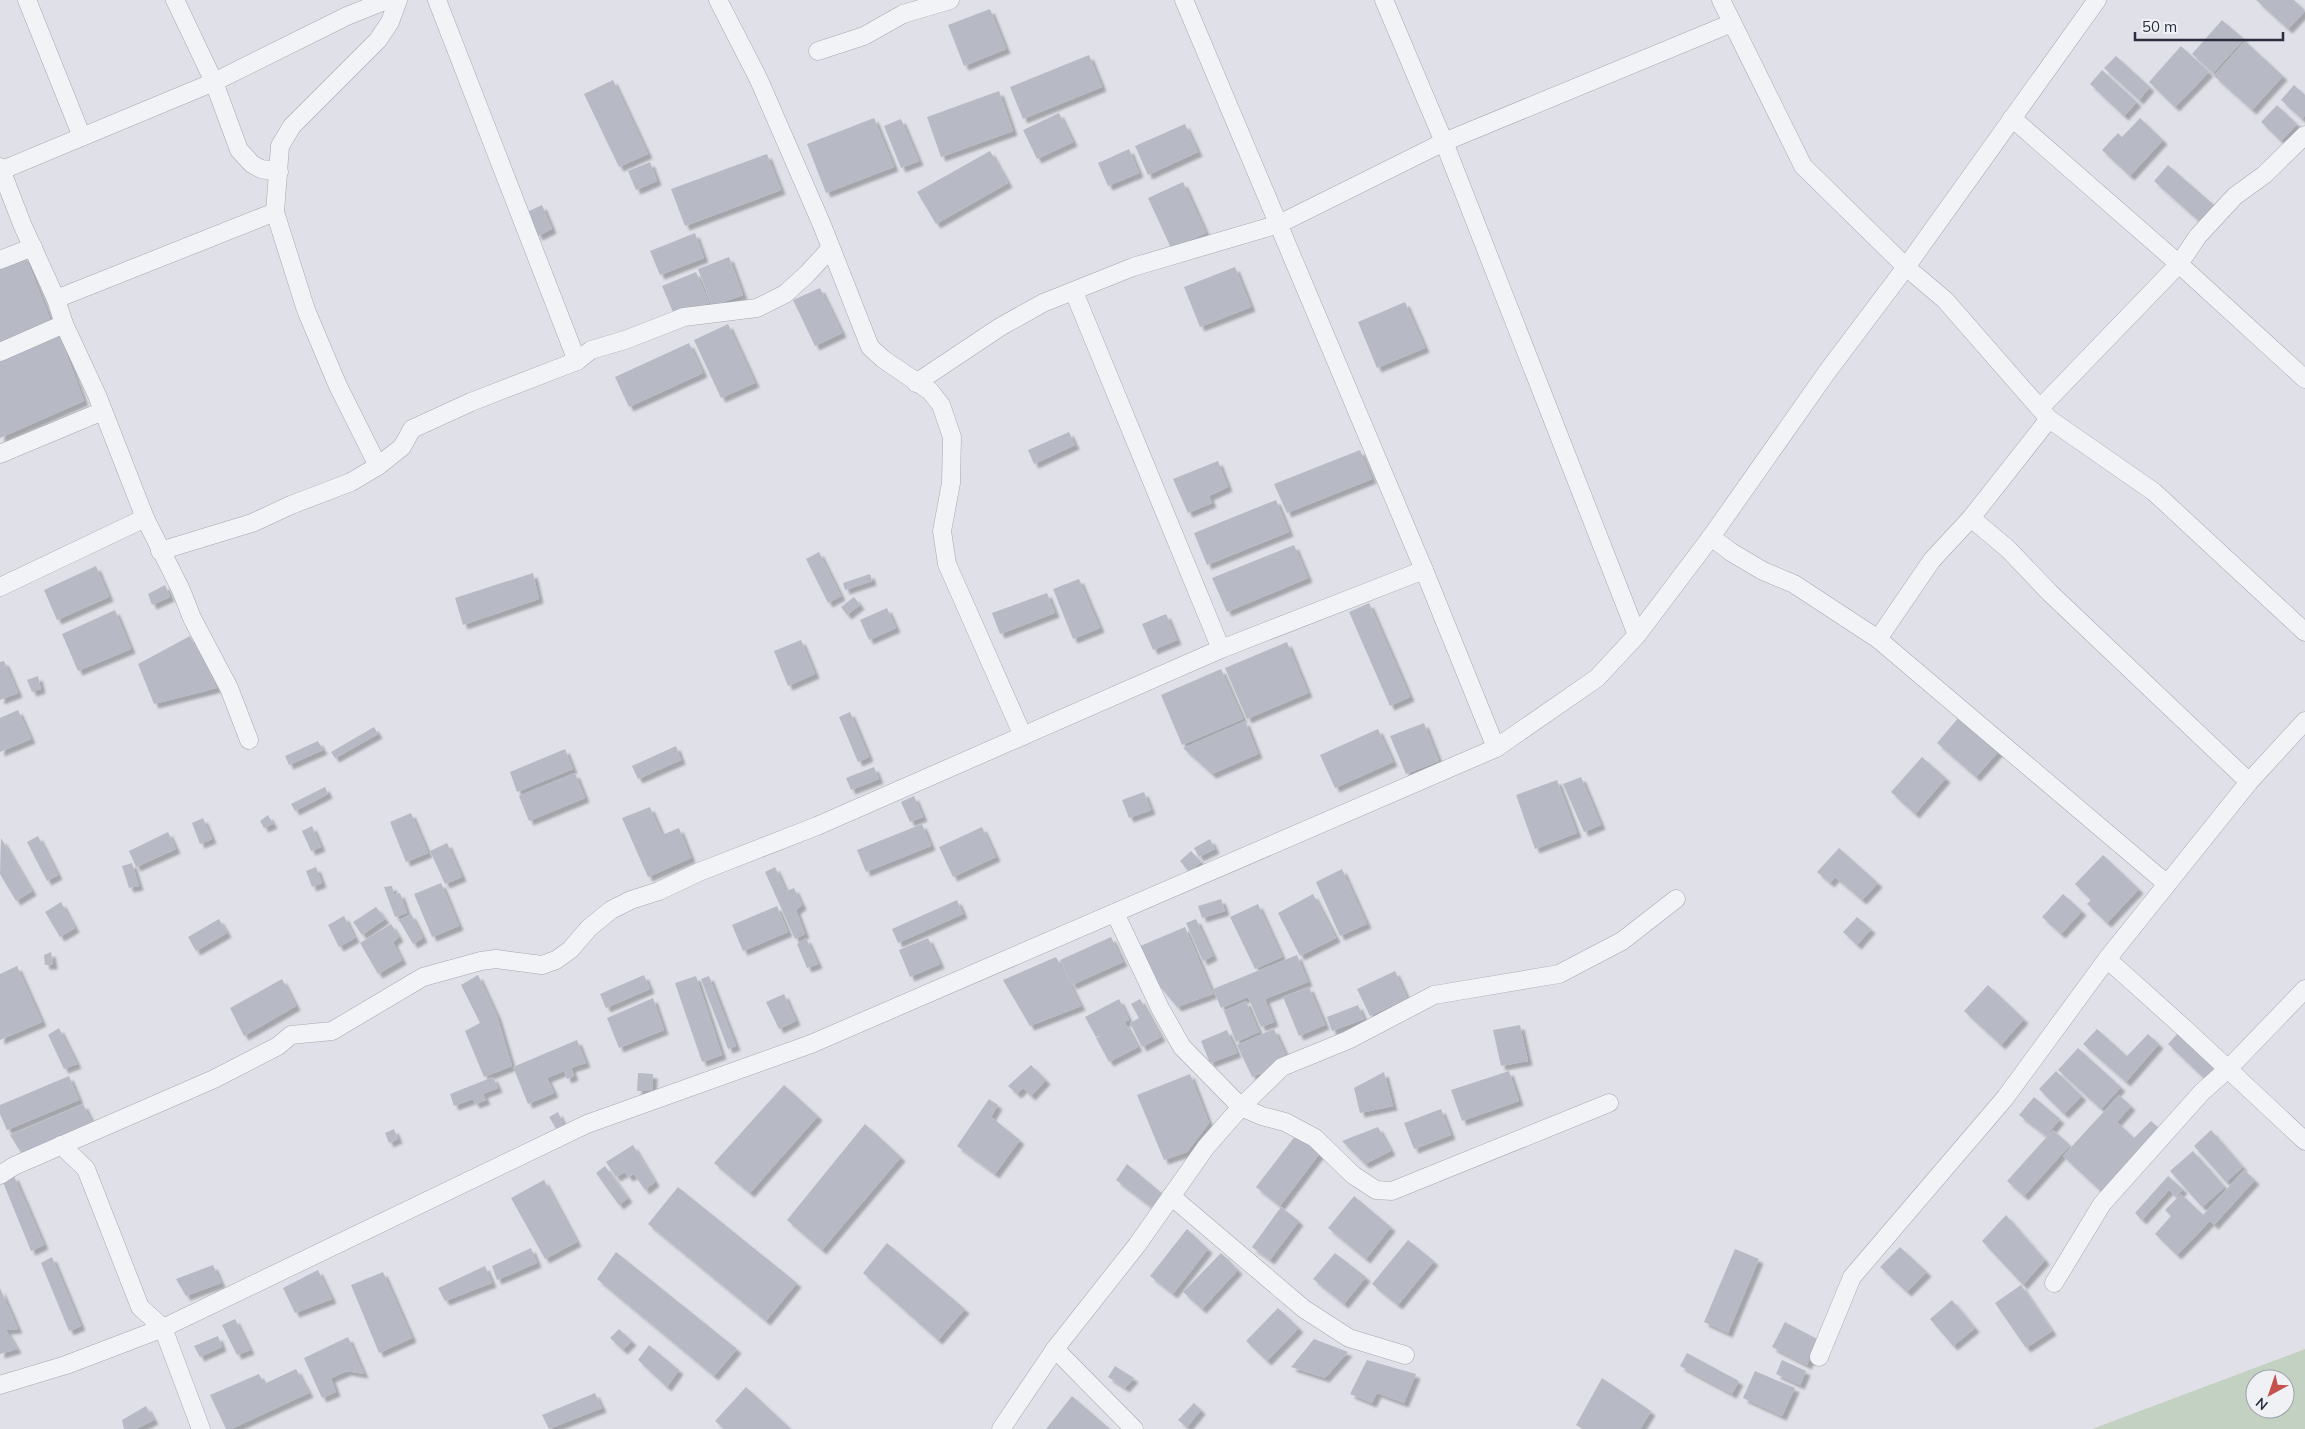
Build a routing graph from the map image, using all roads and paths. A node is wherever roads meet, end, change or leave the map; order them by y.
1 (27, 0) edge
2 (175, 0) edge
3 (387, 0) edge
4 (398, 0) edge
5 (437, 0) edge
6 (718, 0) edge
7 (950, 0) edge
8 (1184, 0) edge
9 (1384, 0) edge
10 (1721, 0) edge
11 (2098, 0) edge
12 (1732, 23) junction
13 (818, 50) dead end
14 (214, 82) junction
15 (2012, 118) junction
16 (82, 137) junction
17 (1444, 142) junction
18 (2303, 144) edge
19 (1, 169) edge
20 (279, 172) junction
21 (275, 212) junction
22 (1279, 224) junction
23 (33, 247) junction
24 (831, 248) junction
25 (0, 260) edge
26 (2179, 264) junction
27 (1906, 266) junction
28 (1074, 292) junction
29 (56, 299) junction
30 (64, 324) junction
31 (0, 352) edge
32 (577, 361) junction
33 (2305, 378) edge
34 (916, 383) junction
35 (103, 411) junction
36 (2044, 413) junction
37 (0, 454) edge
38 (378, 466) junction
39 (145, 518) junction
40 (1971, 518) junction
41 (1711, 538) junction
42 (160, 550) junction
43 (1424, 570) junction
44 (0, 587) edge
45 (2305, 632) edge
46 (1637, 635) junction
47 (1878, 639) junction
48 (1220, 649) junction
49 (2305, 720) edge
50 (1023, 736) junction
51 (249, 740) dead end
52 (1496, 748) junction
53 (2249, 782) junction
54 (2167, 884) junction
55 (1676, 899) dead end
56 (1115, 913) junction
57 (2107, 959) junction
58 (2305, 990) edge
59 (2228, 1068) junction
60 (1609, 1103) dead end
61 (1241, 1107) junction
62 (2305, 1141) edge
63 (61, 1145) junction
64 (0, 1175) edge
65 (1171, 1196) junction
66 (2054, 1283) dead end
67 (163, 1328) junction
68 (1055, 1349) junction
69 (1405, 1355) dead end
70 (1819, 1357) dead end
71 (0, 1385) edge
72 (201, 1429) edge
73 (1001, 1429) edge
74 (1134, 1429) edge

1 - 16 street
2 - 14 street
3 - 14 street
4 - 20 street
5 - 32 street
6 - 24 street
7 - 13 street
8 - 22 street
9 - 17 street
10 - 12 street
11 - 15 street
12 - 17 street
12 - 27 street
14 - 16 street
14 - 20 street
15 - 26 street
15 - 27 street
16 - 19 street
17 - 22 street
17 - 46 street
18 - 26 street
19 - 23 street
20 - 21 street
21 - 29 street
21 - 38 street
22 - 28 street
22 - 43 street
23 - 25 street
23 - 29 street
24 - 32 street
24 - 34 street
26 - 33 street
26 - 36 street
27 - 36 street
27 - 41 street
28 - 34 street
28 - 48 street
29 - 30 street
30 - 31 street
30 - 35 street
32 - 38 street
34 - 50 street
35 - 37 street
35 - 39 street
36 - 40 street
36 - 45 street
38 - 42 street
39 - 42 street
39 - 44 street
40 - 47 street
40 - 53 street
41 - 46 street
41 - 47 street
42 - 51 street
43 - 48 street
43 - 52 street
46 - 52 street
47 - 54 street
48 - 50 street
49 - 53 street
50 - 63 street
52 - 56 street
53 - 54 street
54 - 57 street
55 - 61 street
56 - 61 street
56 - 67 street
57 - 59 street
57 - 70 street
58 - 59 street
59 - 62 street
59 - 66 street
60 - 61 street
61 - 65 street
63 - 64 street
63 - 67 street
65 - 68 street
65 - 69 street
67 - 71 street
67 - 72 street
68 - 73 street
68 - 74 street

